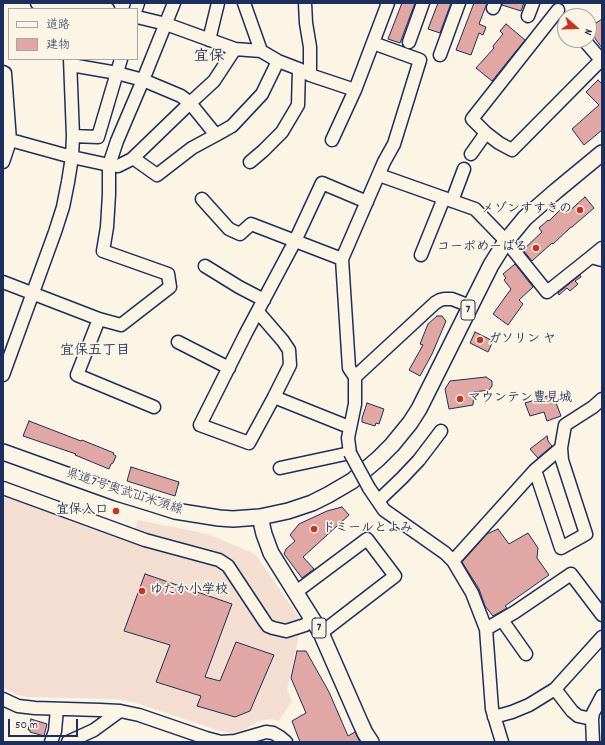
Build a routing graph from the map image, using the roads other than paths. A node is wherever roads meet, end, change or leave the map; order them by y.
1 (37, 3) edge
2 (174, 3) edge
3 (218, 3) edge
4 (244, 3) edge
5 (305, 3) edge
6 (388, 3) edge
7 (423, 3) edge
8 (460, 3) edge
9 (533, 3) edge
10 (65, 6) edge
11 (105, 6) edge
12 (557, 14) edge
13 (528, 16) dead end
14 (138, 17) edge
15 (166, 24) junction
16 (209, 40) junction
17 (409, 42) dead end
18 (373, 43) junction
19 (591, 48) edge
20 (235, 49) junction
21 (261, 51) junction
22 (440, 55) dead end
23 (121, 60) edge
24 (602, 60) edge
25 (278, 61) junction
26 (70, 62) edge
27 (298, 69) junction
28 (3, 72) edge
29 (118, 73) junction
30 (310, 75) junction
31 (143, 80) junction
32 (355, 90) junction
33 (190, 103) junction
34 (486, 133) junction
35 (216, 135) junction
36 (73, 136) junction
37 (7, 140) edge
38 (332, 140) dead end
39 (602, 153) edge
40 (471, 154) dead end
41 (72, 157) junction
42 (133, 158) junction
43 (3, 162) edge
44 (250, 162) dead end
45 (109, 165) junction
46 (464, 169) dead end
47 (379, 175) junction
48 (202, 199) dead end
49 (448, 200) junction
50 (367, 202) junction
51 (294, 241) junction
52 (506, 241) junction
53 (602, 248) edge
54 (421, 254) dead end
55 (342, 259) junction
56 (596, 259) edge
57 (205, 266) dead end
58 (3, 282) edge
59 (33, 294) junction
60 (264, 300) junction
61 (470, 306) junction
62 (258, 312) junction
63 (99, 319) junction
64 (178, 342) dead end
65 (229, 368) junction
66 (3, 375) edge
67 (355, 377) junction
68 (274, 398) junction
69 (602, 399) edge
70 (154, 407) dead end
71 (349, 427) junction
72 (441, 431) dead end
73 (561, 448) junction
74 (3, 452) edge
75 (350, 453) junction
76 (280, 468) dead end
77 (535, 470) junction
78 (3, 488) edge
79 (378, 501) junction
80 (260, 517) junction
81 (453, 561) junction
82 (296, 592) junction
83 (602, 615) edge
84 (313, 618) junction
85 (502, 620) junction
86 (486, 629) junction
87 (322, 632) junction
88 (602, 637) edge
89 (526, 654) dead end
90 (555, 689) junction
91 (602, 696) edge
92 (3, 699) edge
93 (57, 709) junction
94 (120, 711) junction
95 (494, 717) junction
96 (592, 719) junction
97 (52, 742) edge
98 (68, 742) edge
99 (286, 742) edge
100 (371, 742) edge
101 (502, 742) edge
102 (593, 742) edge

1 - 10 street
2 - 15 street
3 - 16 street
4 - 21 street
5 - 30 street
6 - 18 street
7 - 17 street
8 - 22 street
9 - 13 street
10 - 11 street
12 - 34 street
14 - 15 street
15 - 16 street
15 - 31 street
16 - 20 street
18 - 32 street
18 - 47 street
19 - 24 street
20 - 21 street
20 - 33 street
21 - 25 street
23 - 29 street
24 - 34 street
25 - 27 street
25 - 35 street
26 - 29 street
26 - 36 street
27 - 30 street
27 - 44 street
28 - 37 street
29 - 31 street
29 - 36 street
30 - 32 street
31 - 33 street
31 - 45 street
32 - 38 street
33 - 35 street
33 - 42 street
34 - 40 street
35 - 42 street
36 - 41 street
37 - 41 street
37 - 43 street
39 - 52 main road, 7
41 - 45 street
41 - 59 street
42 - 45 street
45 - 63 street
46 - 49 street
47 - 49 street
47 - 50 street
48 - 51 street
49 - 52 street
49 - 54 street
50 - 51 street
50 - 55 street
51 - 55 street
51 - 60 street
52 - 56 street
52 - 61 main road, 7
53 - 56 street
55 - 67 street
57 - 60 street
58 - 59 street
59 - 63 street
59 - 66 street
60 - 62 street
61 - 67 street
61 - 80 main road, 7
62 - 65 street
62 - 68 street
63 - 70 street
64 - 65 street
65 - 68 street
67 - 71 street
68 - 71 street
69 - 73 street
71 - 75 street
72 - 79 street
73 - 77 street
73 - 77 street
74 - 80 main road, 県道7号奥武山米須線 / 7
75 - 76 street
75 - 79 street, bridge
77 - 81 street
78 - 84 street
79 - 81 street
80 - 82 main road, 7
81 - 86 street
82 - 84 main road, 7
82 - 87 street
83 - 85 street
84 - 87 main road, 7
85 - 86 street
85 - 89 street
86 - 95 street
87 - 100 main road, 7
88 - 90 street
90 - 95 street
90 - 96 street
91 - 96 street
92 - 93 street
93 - 94 street
93 - 97 street
94 - 98 street
94 - 99 street
95 - 101 street
96 - 102 street

